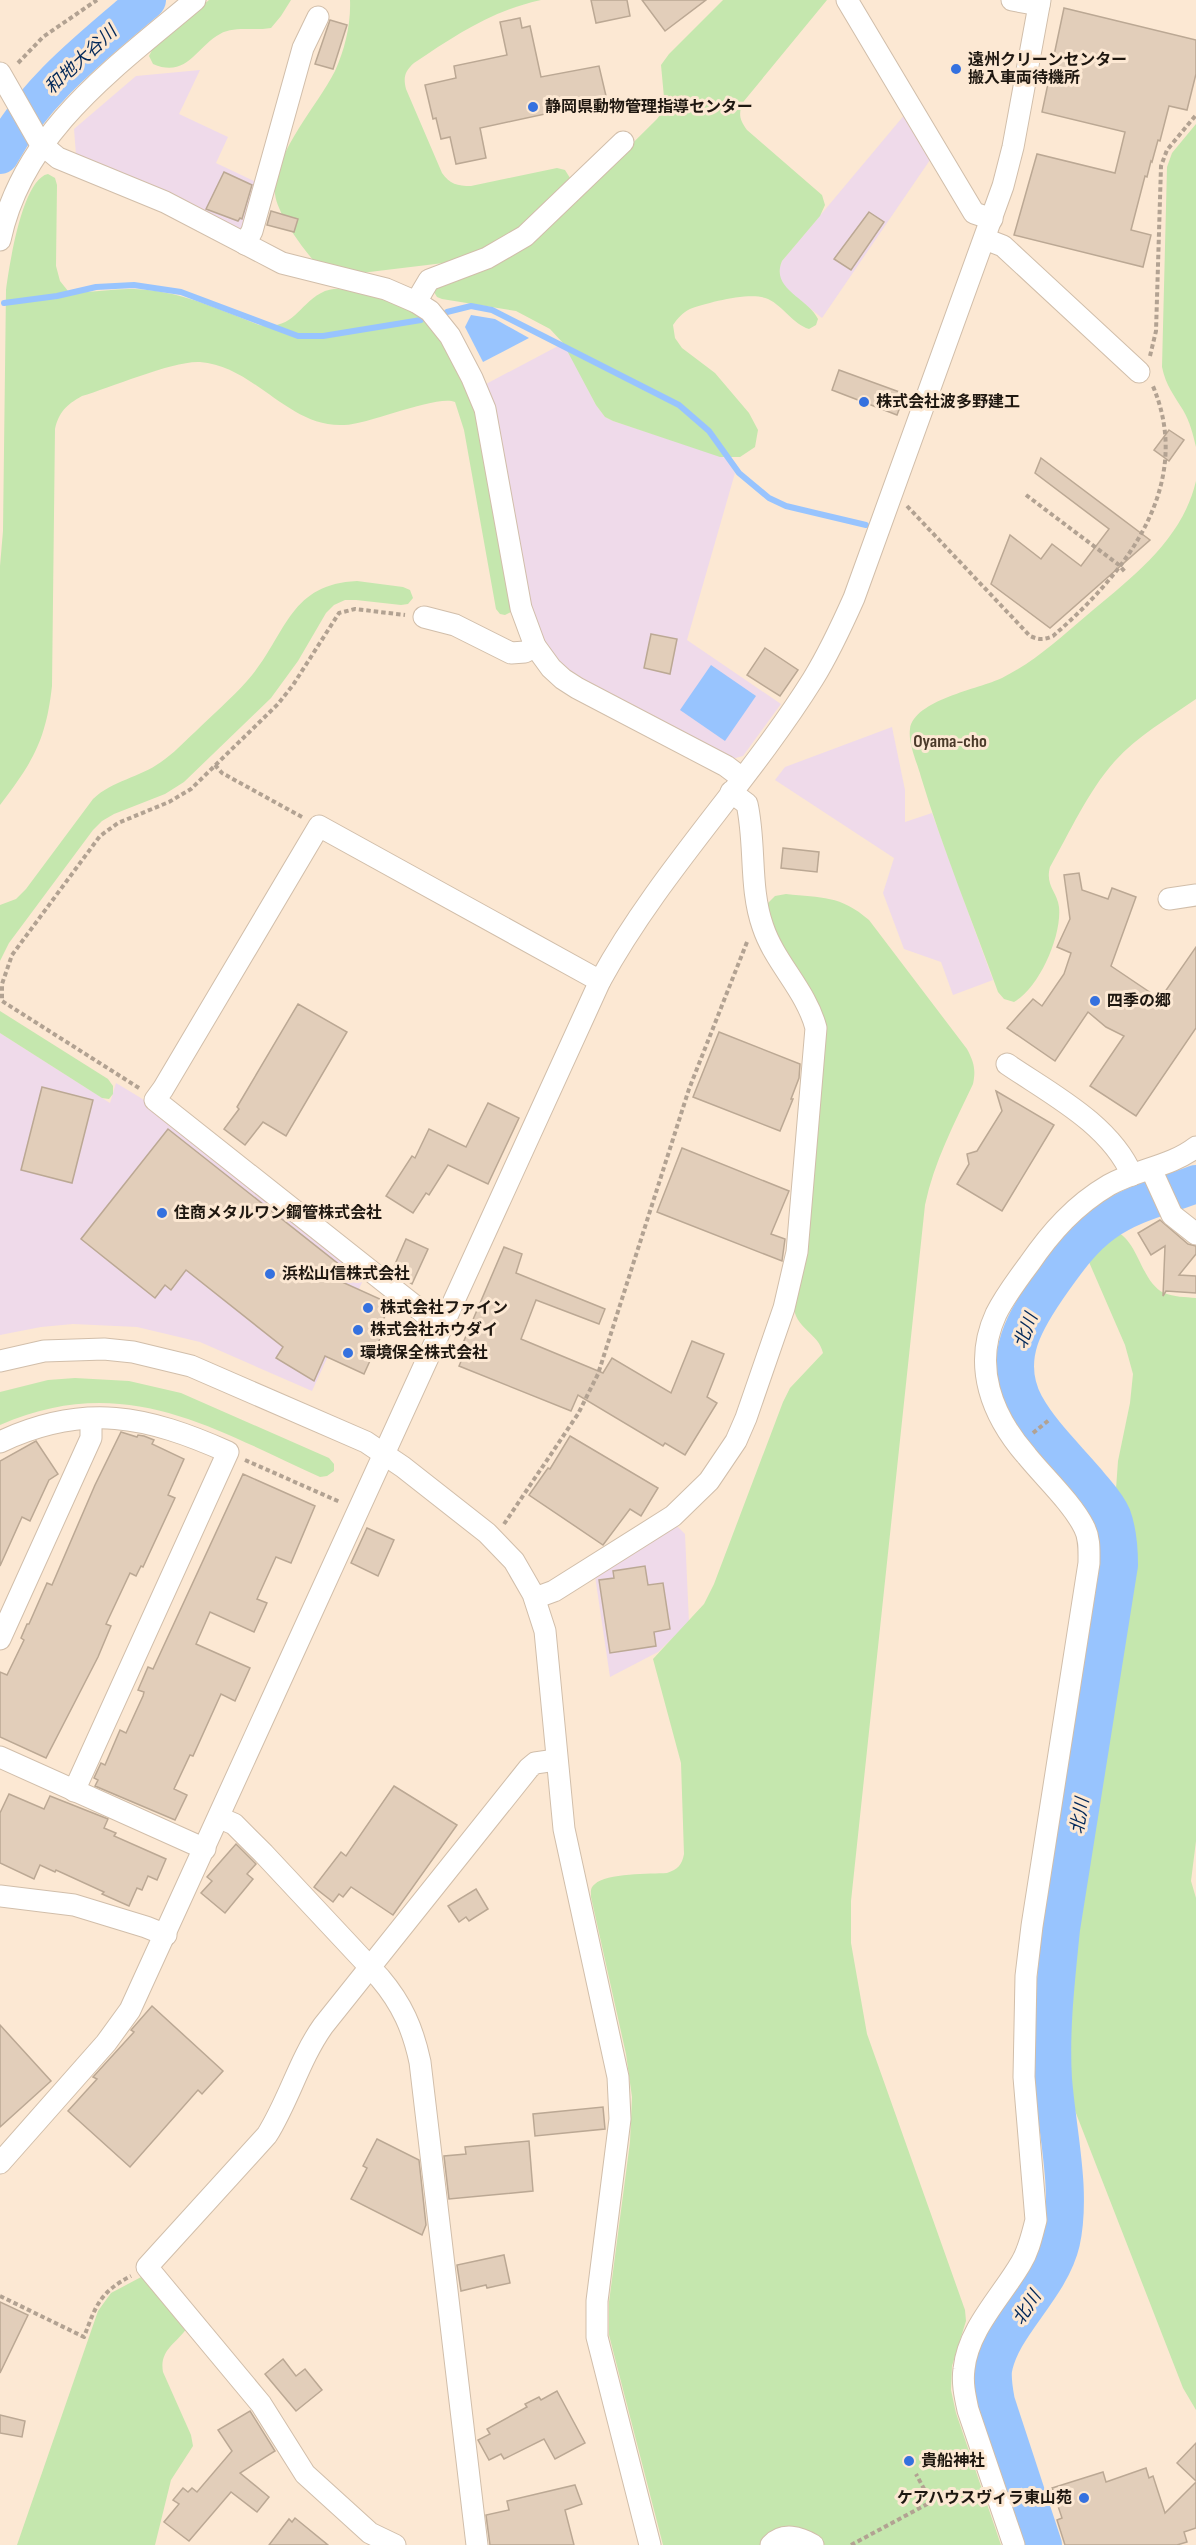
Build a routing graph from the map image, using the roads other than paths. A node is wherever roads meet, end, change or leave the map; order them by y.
1 (195, 0) edge
2 (847, 0) edge
3 (1012, 0) edge
4 (1039, 3) edge
5 (318, 17) dead end
6 (3, 81) edge
7 (623, 142) dead end
8 (41, 144) junction
9 (988, 229) junction
10 (0, 240) edge
11 (245, 244) junction
12 (417, 302) junction
13 (1139, 372) road end
14 (424, 617) road end
15 (535, 646) junction
16 (737, 785) junction
17 (1196, 895) edge
18 (1169, 899) dead end
19 (600, 981) junction
20 (1007, 1064) dead end
21 (1196, 1147) edge
22 (1146, 1175) junction
23 (1196, 1234) edge
24 (444, 1323) junction
25 (0, 1361) edge
26 (91, 1419) junction
27 (0, 1442) edge
28 (384, 1455) junction
29 (535, 1598) junction
30 (0, 1639) edge
31 (0, 1757) edge
32 (556, 1760) junction
33 (74, 1791) junction
34 (219, 1818) junction
35 (205, 1849) junction
36 (0, 1896) edge
37 (166, 1935) junction
38 (370, 1967) junction
39 (0, 2163) edge
40 (395, 2545) edge
41 (477, 2545) edge
42 (650, 2545) edge
43 (771, 2545) edge
44 (813, 2545) edge
45 (1014, 2545) edge

1 - 8 street
2 - 9 street
3 - 4 street
4 - 9 street
5 - 11 street
6 - 8 street
7 - 12 street
8 - 10 street
8 - 11 street
9 - 13 street
9 - 16 street
11 - 12 street
12 - 15 street
14 - 15 street
15 - 16 street
16 - 19 street
16 - 29 street
17 - 18 street
19 - 24 street
19 - 24 street
20 - 22 street
21 - 22 street
22 - 23 street
22 - 45 street
24 - 28 street
25 - 28 street
26 - 27 street
26 - 30 street
26 - 33 street
28 - 29 street
28 - 34 street
29 - 32 street
31 - 33 street
32 - 38 street
32 - 42 street
33 - 35 street
34 - 35 street
34 - 38 street
35 - 37 street
36 - 37 street
37 - 39 street
38 - 40 street
38 - 41 street
43 - 44 street

